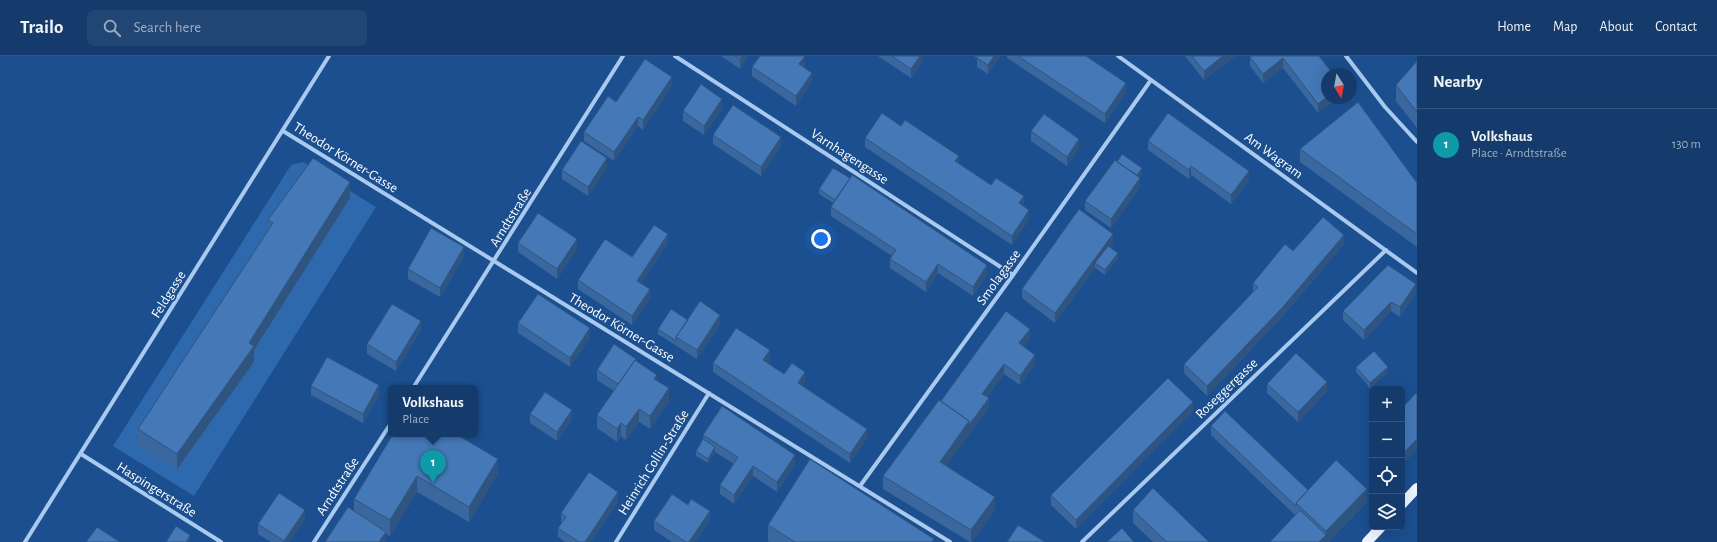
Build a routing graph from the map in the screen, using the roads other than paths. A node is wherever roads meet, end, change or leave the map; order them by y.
1 (329, 56) edge
2 (623, 56) edge
3 (675, 56) edge
4 (1118, 56) edge
5 (1346, 56) edge
6 (1151, 80) junction
7 (283, 131) junction
8 (1417, 142) edge
9 (1386, 250) junction
10 (495, 262) junction
11 (1417, 273) edge
12 (1013, 274) junction
13 (415, 385) edge
14 (709, 393) junction
15 (388, 427) edge
16 (81, 454) junction
17 (860, 486) junction
18 (1417, 488) edge
19 (1405, 501) edge
20 (1378, 530) edge
21 (25, 542) edge
22 (221, 542) edge
23 (314, 542) edge
24 (616, 542) edge
25 (950, 542) edge
26 (1082, 542) edge
27 (1367, 542) edge

1 - 7 street, Feldgasse
2 - 10 street, Arndtstraße
3 - 12 street, Varnhagengasse
4 - 6 street, Am Wagram
5 - 8 street
6 - 9 street, Am Wagram
6 - 12 street, Smolagasse
7 - 10 street, Theodor Körner-Gasse
7 - 16 street, Feldgasse
9 - 11 street, Am Wagram
9 - 26 street, Roseggergasse
10 - 13 street, Arndtstraße
10 - 14 street, Theodor Körner-Gasse
12 - 17 street, Smolagasse
14 - 17 street, Theodor Körner-Gasse
14 - 24 street, Heinrich Collin-Straße
15 - 23 street, Arndtstraße
16 - 21 street, Feldgasse
16 - 22 street, Haspingerstraße
17 - 25 street, Theodor Körner-Gasse
18 - 19 main road
20 - 27 main road

